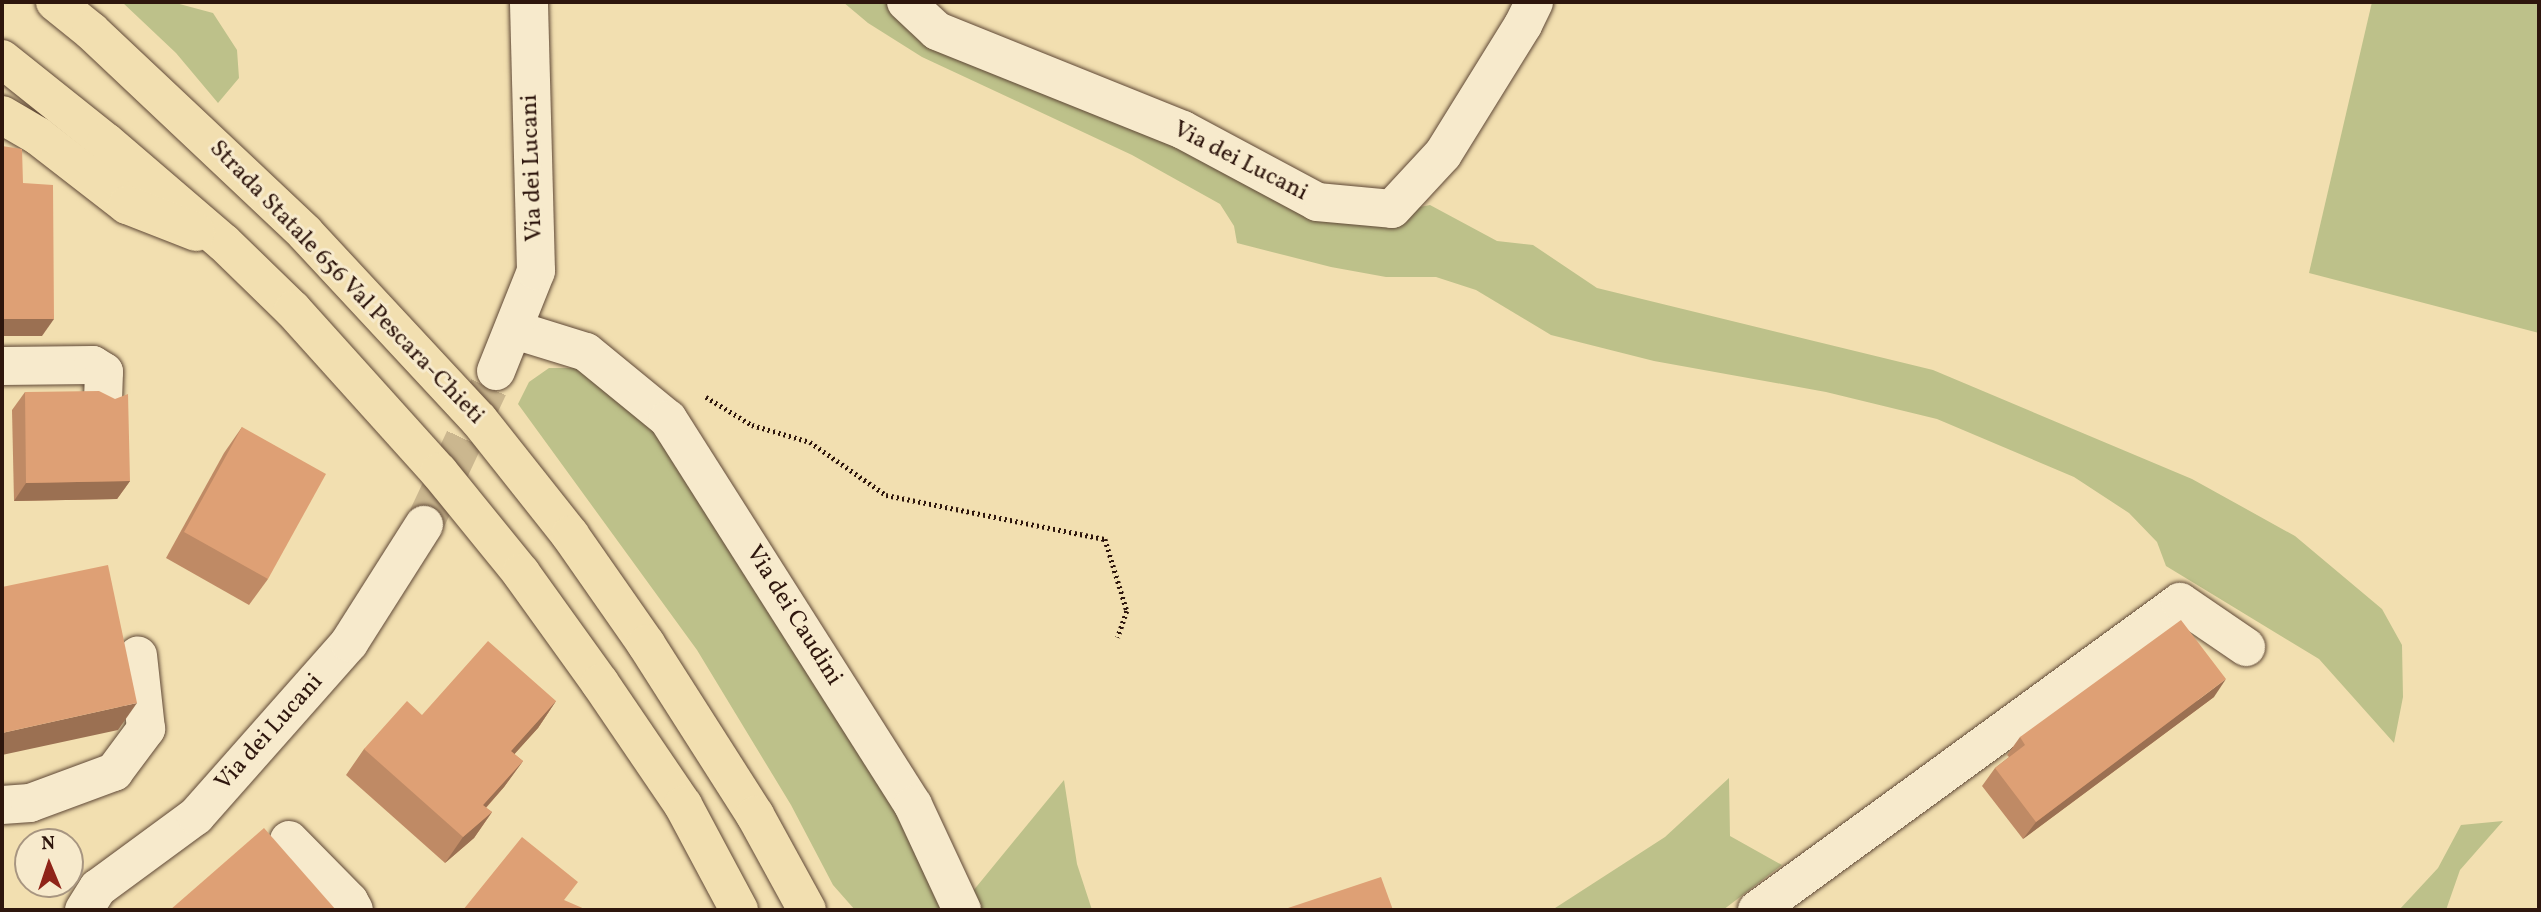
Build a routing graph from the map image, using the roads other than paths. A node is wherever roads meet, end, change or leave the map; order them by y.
1 (55, 2) edge
2 (528, 2) edge
3 (906, 2) edge
4 (1534, 2) edge
5 (2, 59) edge
6 (2, 115) edge
7 (224, 243) junction
8 (515, 330) junction
9 (2, 366) edge
10 (496, 371) tunnel mouth
11 (103, 394) edge
12 (424, 525) tunnel mouth
13 (2246, 647) dead end
14 (138, 655) dead end
15 (2, 805) edge
16 (289, 840) dead end
17 (84, 910) edge
18 (354, 910) edge
19 (739, 910) edge
20 (807, 910) edge
21 (962, 910) edge
22 (1757, 910) edge

1 - 20 highway, Strada Statale 656 Val Pescara-Chieti
2 - 8 street, Via dei Lucani
3 - 4 street, Via dei Lucani
5 - 7 highway
6 - 7 highway
7 - 19 highway
8 - 10 street, Via dei Lucani
8 - 21 street, Via dei Caudini
9 - 11 street
12 - 17 street, Via dei Lucani
13 - 22 street
14 - 15 street
16 - 18 street

